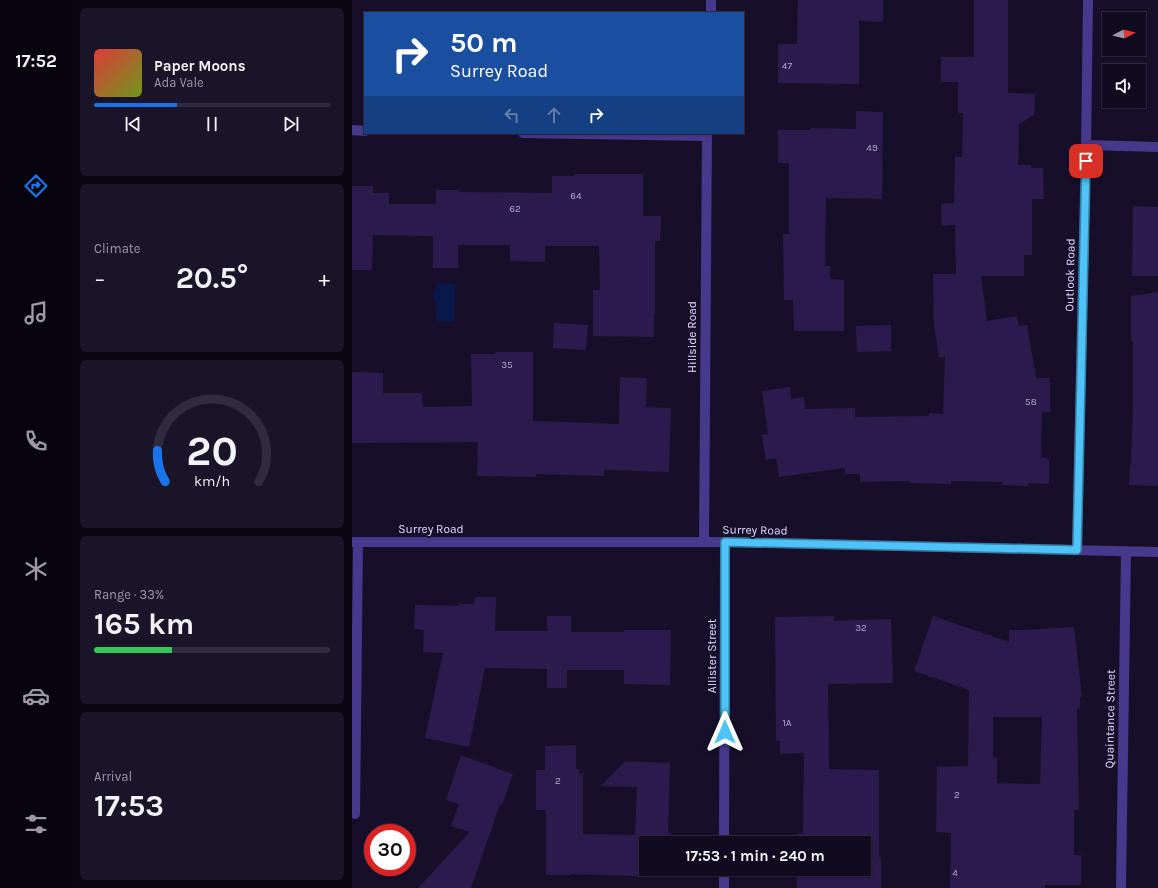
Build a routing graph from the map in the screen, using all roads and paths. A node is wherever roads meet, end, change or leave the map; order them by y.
1 (711, 0) edge
2 (1088, 0) edge
3 (711, 12) edge
4 (352, 130) edge
5 (364, 131) edge
6 (707, 134) edge
7 (1086, 145) junction
8 (1158, 147) edge
9 (355, 542) edge
10 (704, 542) junction
11 (725, 542) junction
12 (1077, 550) junction
13 (1126, 551) junction
14 (1158, 552) edge
15 (355, 814) dead end
16 (724, 836) edge
17 (724, 876) edge
18 (724, 888) edge
19 (1121, 888) edge

1 - 3 street
2 - 7 street, Outlook Road
4 - 5 street
6 - 10 street, Hillside Road
7 - 8 street
7 - 12 street, Outlook Road
9 - 10 street, Surrey Road
9 - 15 street
10 - 11 street, Surrey Road
11 - 12 street, Surrey Road
11 - 16 street, Allister Street
12 - 13 street, Surrey Road
13 - 14 street, Surrey Road
13 - 19 street, Quaintance Street
17 - 18 street

